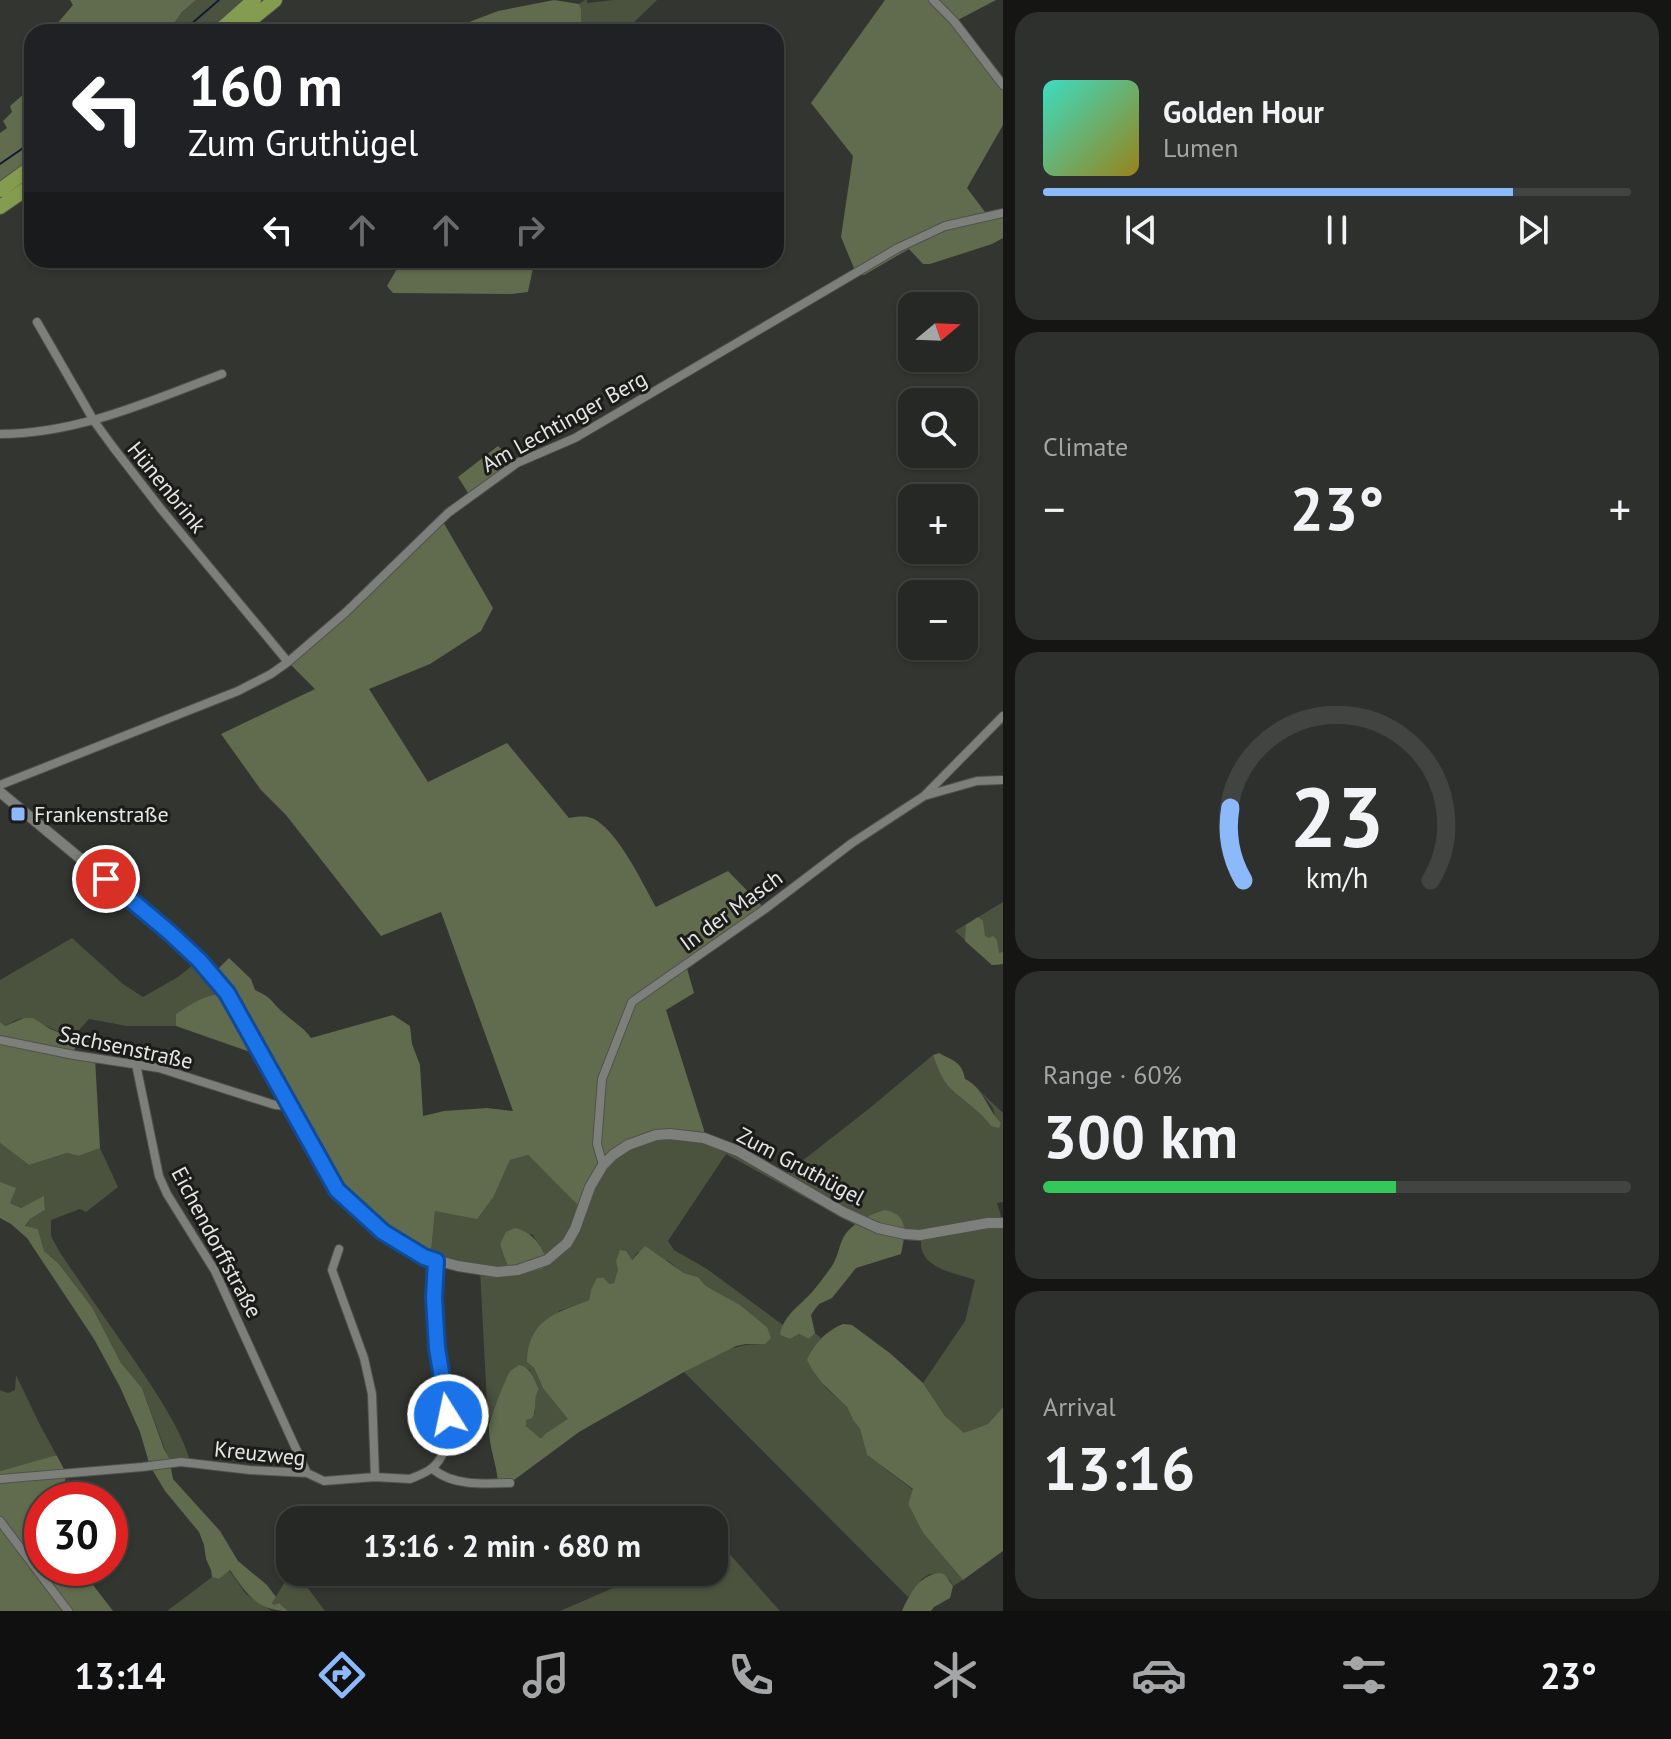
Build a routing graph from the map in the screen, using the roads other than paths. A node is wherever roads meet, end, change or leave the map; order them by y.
1 (254, 0) edge
2 (275, 0) edge
3 (933, 0) edge
4 (227, 24) edge
5 (246, 24) edge
6 (1003, 85) edge
7 (24, 173) edge
8 (0, 190) edge
9 (24, 190) edge
10 (0, 207) edge
11 (1003, 213) edge
12 (37, 322) dead end
13 (222, 374) dead end
14 (94, 421) junction
15 (0, 434) edge
16 (288, 662) junction
17 (1003, 716) edge
18 (1003, 780) edge
19 (0, 785) edge
20 (0, 792) edge
21 (924, 796) junction
22 (0, 1040) edge
23 (136, 1064) junction
24 (290, 1106) junction
25 (603, 1165) junction
26 (1003, 1223) edge
27 (339, 1249) dead end
28 (436, 1261) junction
29 (432, 1468) junction
30 (307, 1473) junction
31 (375, 1477) junction
32 (0, 1479) edge
33 (510, 1483) dead end
34 (0, 1521) edge
35 (68, 1611) edge

1 - 4 highway
2 - 5 highway
3 - 6 street
7 - 8 highway
9 - 10 highway
11 - 16 street, Am Lechtinger Berg
12 - 14 street, Hünenbrink
13 - 14 street
14 - 15 street
14 - 16 street, Hünenbrink
16 - 19 street, Am Lechtinger Berg
17 - 21 street
18 - 21 street, In der Masch
20 - 24 street, Zum Gruthügel
21 - 25 street, In der Masch
22 - 23 street, Sachsenstraße
23 - 24 street, Sachsenstraße
23 - 30 street, Eichendorffstraße
24 - 28 street, Zum Gruthügel
25 - 26 street, Zum Gruthügel
25 - 28 street, Zum Gruthügel
27 - 31 street
28 - 29 street
29 - 31 street, Kreuzweg
29 - 33 street
30 - 31 street, Kreuzweg
30 - 32 street, Kreuzweg
34 - 35 street

